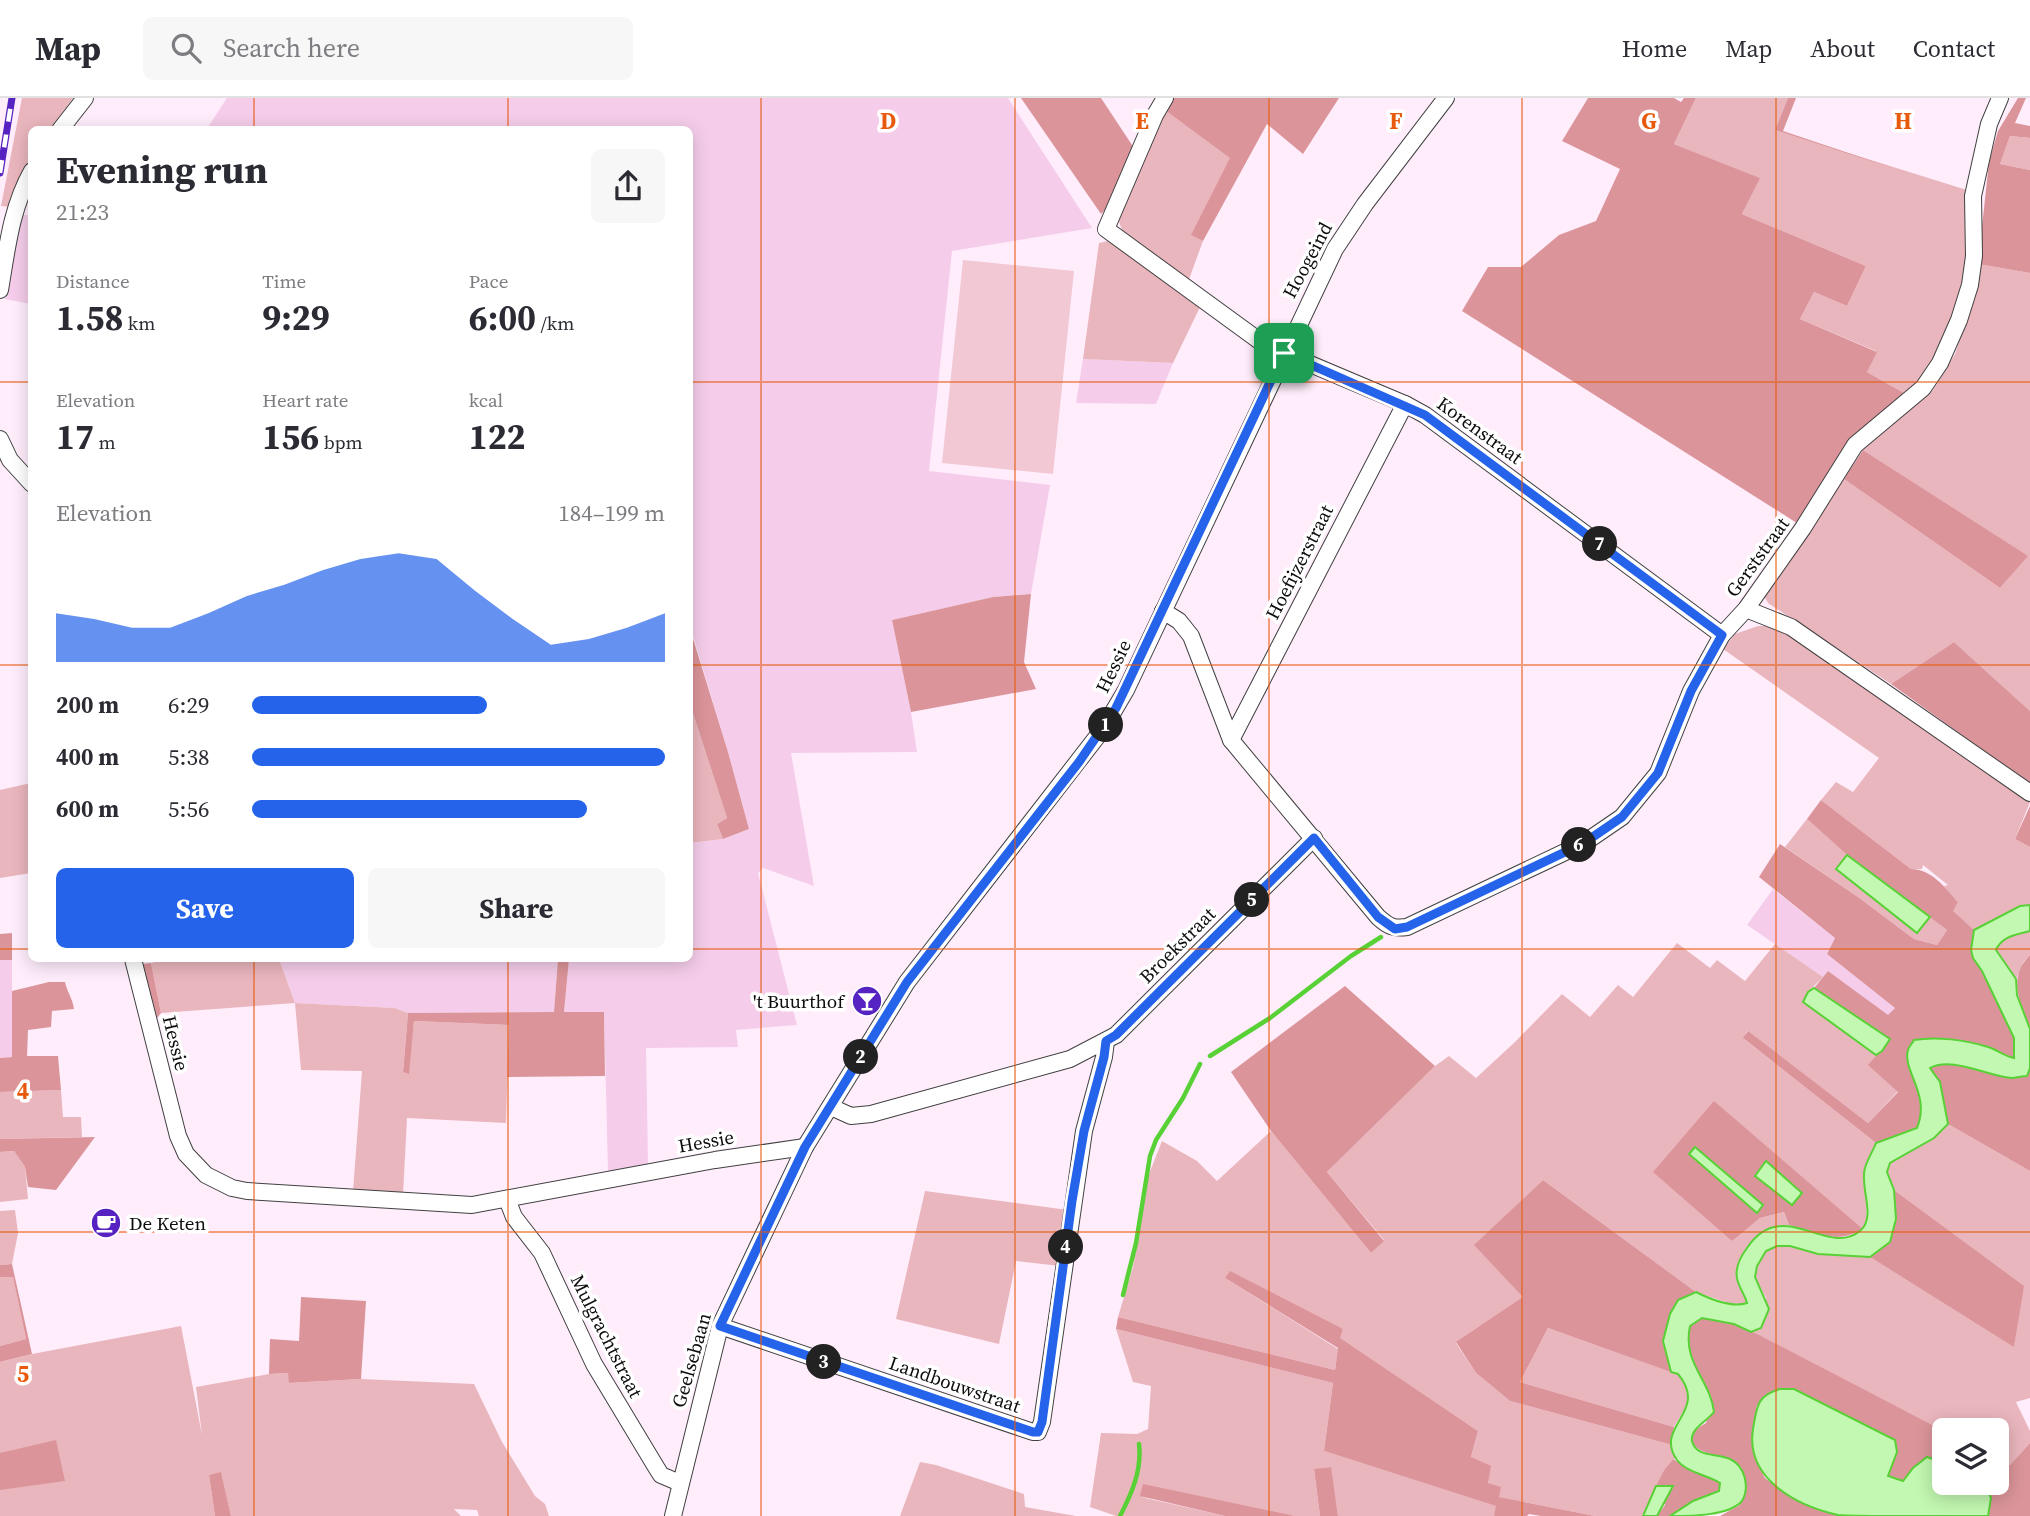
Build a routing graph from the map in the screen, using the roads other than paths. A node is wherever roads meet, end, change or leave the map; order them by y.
1 (85, 98) edge
2 (1165, 98) edge
3 (1446, 98) edge
4 (2000, 98) edge
5 (63, 126) edge
6 (28, 179) edge
7 (0, 290) edge
8 (1284, 353) junction
9 (1405, 404) junction
10 (0, 439) edge
11 (28, 480) edge
12 (1746, 609) junction
13 (1163, 611) junction
14 (1722, 635) junction
15 (1231, 740) junction
16 (2030, 793) edge
17 (1314, 838) junction
18 (134, 962) edge
19 (1106, 1041) junction
20 (831, 1107) junction
21 (805, 1147) junction
22 (507, 1199) junction
23 (720, 1326) junction
24 (680, 1483) junction
25 (673, 1516) edge

1 - 5 street
2 - 8 street, Korenstraat
3 - 8 street, Hoogeind
4 - 12 street, Gerststraat
6 - 7 street
8 - 9 street, Korenstraat
8 - 13 street, Hoogeind
9 - 14 street, Korenstraat
9 - 15 street, Hoefijzerstraat
10 - 11 street
12 - 14 street, Gerststraat
12 - 16 street
13 - 15 street
13 - 20 street, Hessie
14 - 17 street, Gerststraat
15 - 17 street
17 - 19 street, Broekstraat
18 - 22 street, Hessie
19 - 20 street, Broekstraat
19 - 23 street, Landbouwstraat
20 - 21 street, Hessie
21 - 22 street, Hessie
21 - 23 street, Geelsebaan
22 - 24 street, Mulgrachtstraat
23 - 24 street, Geelsebaan
24 - 25 street, Geelsebaan

